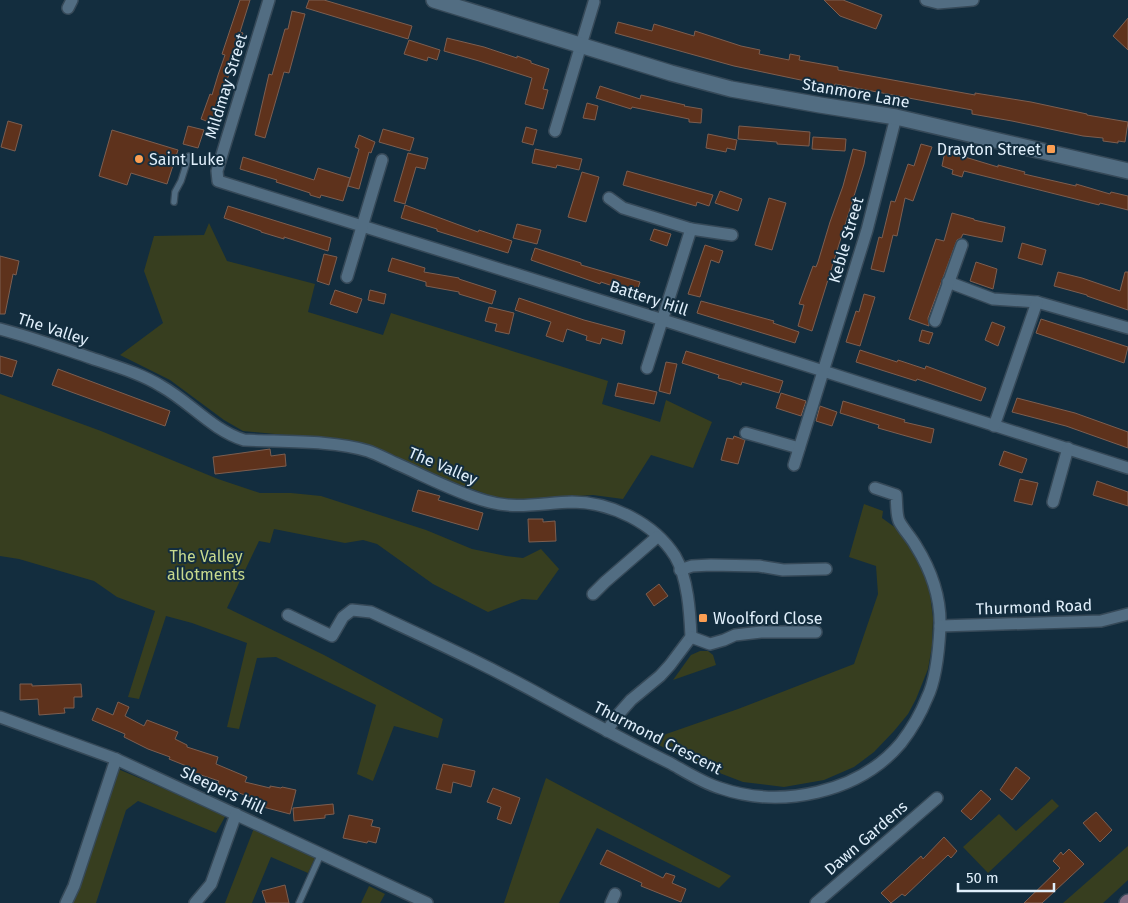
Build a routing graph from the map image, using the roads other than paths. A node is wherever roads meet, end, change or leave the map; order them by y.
1 (269, 0) edge
2 (434, 0) edge
3 (926, 0) edge
4 (973, 0) edge
5 (595, 1) edge
6 (580, 45) junction
7 (896, 117) junction
8 (555, 131) dead end
9 (189, 156) dead end
10 (382, 160) dead end
11 (1128, 171) edge
12 (218, 181) joint
13 (609, 198) dead end
14 (174, 202) dead end
15 (362, 225) junction
16 (690, 229) junction
17 (732, 236) dead end
18 (962, 245) dead end
19 (346, 277) dead end
20 (948, 282) junction
21 (1037, 302) junction
22 (663, 320) junction
23 (935, 321) dead end
24 (1128, 328) edge
25 (0, 329) edge
26 (647, 368) dead end
27 (822, 371) junction
28 (994, 426) junction
29 (746, 433) dead end
30 (799, 448) junction
31 (1068, 448) junction
32 (794, 465) dead end
33 (1128, 468) edge
34 (875, 488) dead end
35 (1053, 502) dead end
36 (657, 537) junction
37 (826, 569) dead end
38 (680, 570) junction
39 (593, 594) dead end
40 (1128, 614) edge
41 (288, 616) dead end
42 (940, 626) junction
43 (816, 632) dead end
44 (690, 637) junction
45 (0, 716) edge
46 (608, 731) junction
47 (116, 759) junction
48 (937, 798) dead end
49 (236, 814) junction
50 (321, 854) junction
51 (66, 903) edge
52 (195, 903) edge
53 (299, 903) edge
54 (427, 903) edge
55 (816, 903) edge

1 - 12 street, Mildmay Street
2 - 6 street, Stanmore Lane
3 - 4 street
5 - 6 street
6 - 7 street, Stanmore Lane
6 - 8 street
7 - 11 street, Stanmore Lane
7 - 27 street, Keble Street
9 - 14 lane
10 - 15 street
12 - 15 street, Battery Hill
13 - 16 street
15 - 19 street
15 - 22 street, Battery Hill
16 - 17 street
16 - 22 street
18 - 20 street
20 - 21 street
20 - 23 street
21 - 24 street
21 - 28 street
22 - 26 street
22 - 27 street, Battery Hill
25 - 36 street, The Valley
27 - 28 street, Battery Hill
27 - 30 street, Keble Street
28 - 31 street, Battery Hill
29 - 30 street
30 - 32 street, Keble Street
31 - 33 street, Battery Hill
31 - 35 street
34 - 42 street, Thurmond Crescent
36 - 38 street, The Valley
36 - 39 street
37 - 38 street
38 - 44 street, The Valley
40 - 42 street, Thurmond Road
41 - 46 street, Thurmond Crescent
42 - 46 street, Thurmond Crescent
43 - 44 street
44 - 46 street
45 - 47 street, Sleepers Hill
47 - 49 street, Sleepers Hill
47 - 51 street
48 - 55 street, Dawn Gardens
49 - 50 street, Sleepers Hill
49 - 52 street
50 - 53 lane
50 - 54 street, Sleepers Hill

